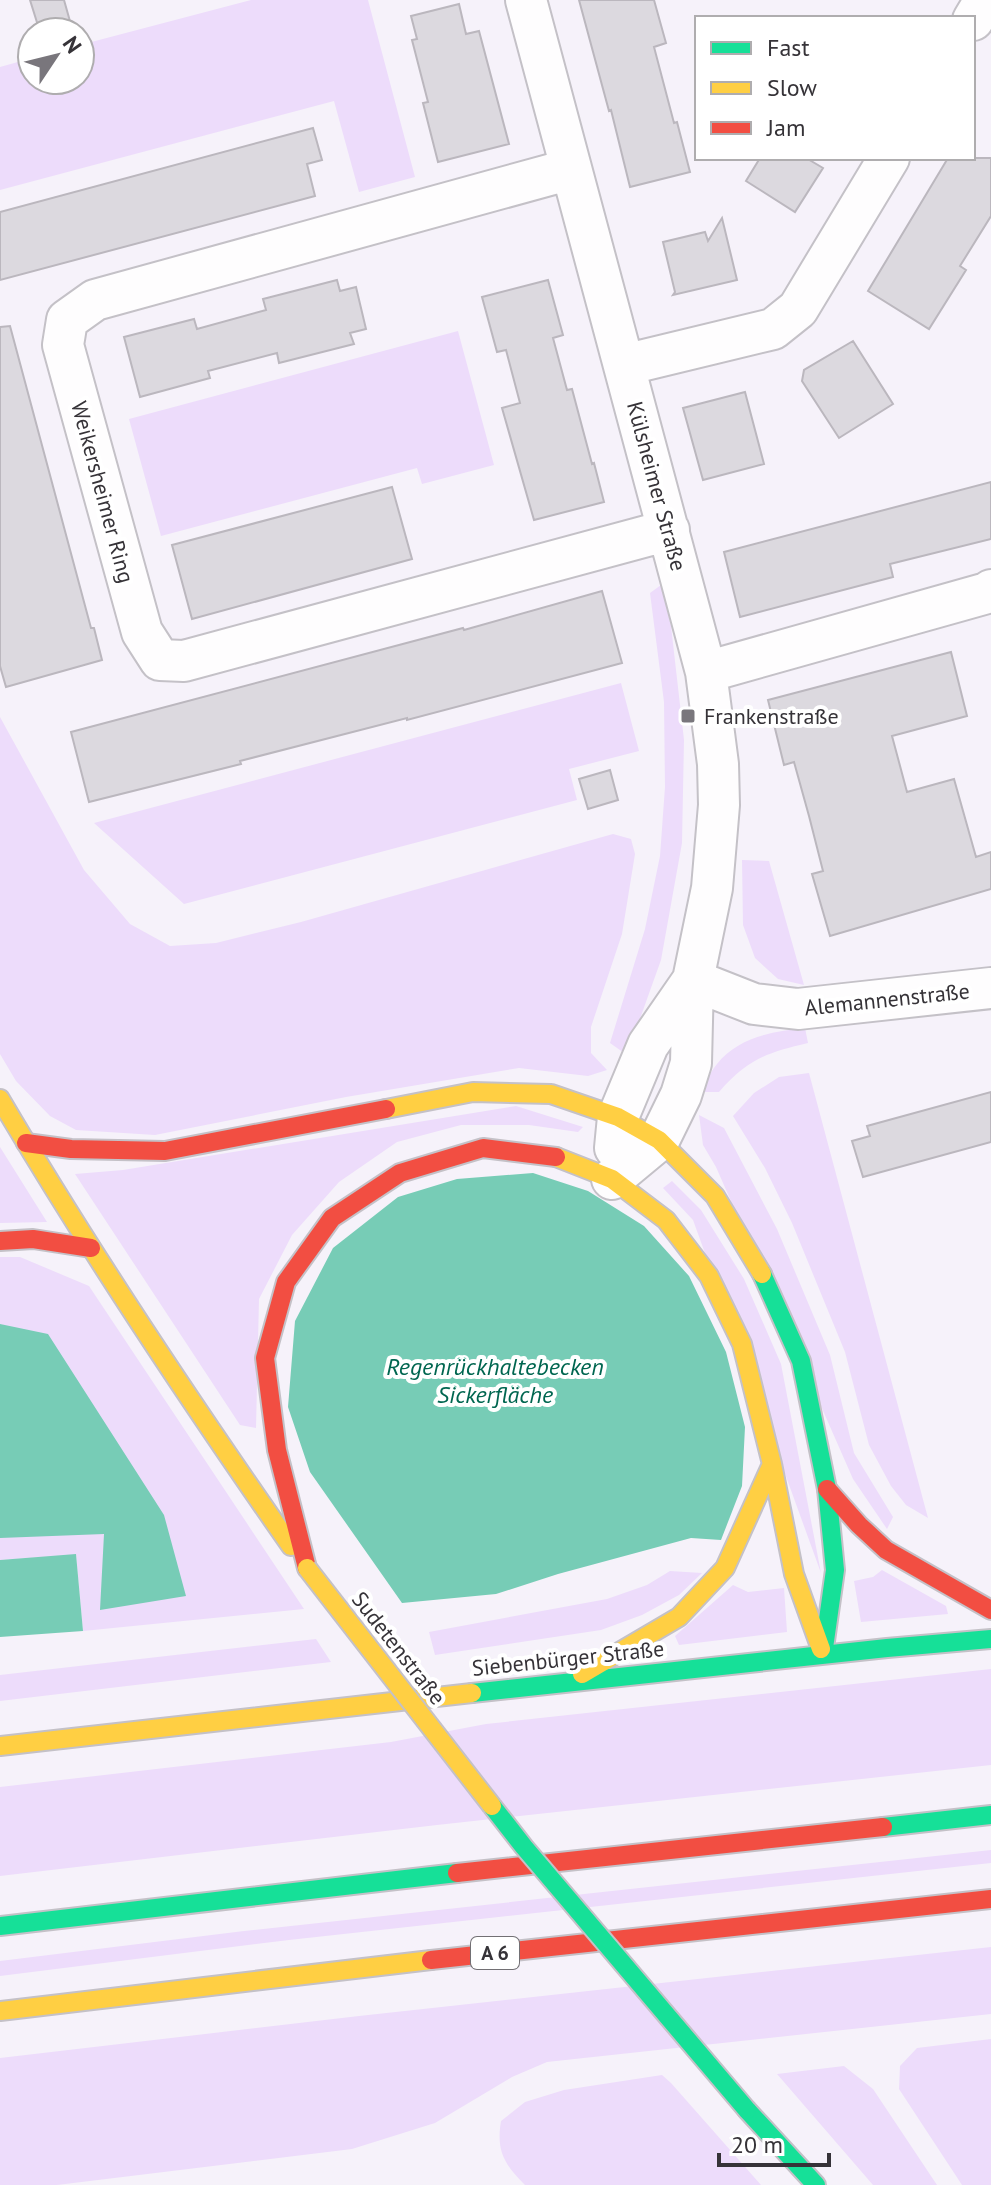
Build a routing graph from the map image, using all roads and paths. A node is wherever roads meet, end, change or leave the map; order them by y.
1 (526, 0) edge
2 (888, 160) edge
3 (571, 169) junction
4 (624, 365) junction
5 (669, 530) junction
6 (991, 590) edge
7 (706, 672) junction
8 (693, 980) junction
9 (991, 988) edge
10 (0, 1099) edge
11 (618, 1117) junction
12 (659, 1140) junction
13 (26, 1143) junction
14 (612, 1179) junction
15 (0, 1241) edge
16 (91, 1248) junction
17 (772, 1464) junction
18 (827, 1489) junction
19 (307, 1568) junction
20 (991, 1610) edge
21 (991, 1639) edge
22 (823, 1655) junction
23 (569, 1682) junction
24 (3, 1746) edge
25 (991, 1815) edge
26 (991, 1899) edge
27 (0, 1926) edge
28 (0, 2011) edge
29 (816, 2185) edge

1 - 3 street, Külsheimer Straße
2 - 4 street
3 - 4 street, Külsheimer Straße
3 - 5 street, Weikersheimer Ring
4 - 5 street, Külsheimer Straße
5 - 7 street, Külsheimer Straße
6 - 7 street
7 - 8 street, Külsheimer Straße
8 - 9 street, Alemannenstraße
8 - 11 street, Külsheimer Straße
8 - 12 street, Külsheimer Straße
10 - 13 main road, Sudetenstraße
11 - 12 main road
11 - 13 main road
11 - 14 street, Külsheimer Straße
12 - 14 street, Külsheimer Straße
12 - 18 main road
13 - 16 main road, Sudetenstraße
14 - 17 main road
14 - 19 main road
15 - 16 main road
16 - 19 main road, Sudetenstraße
17 - 22 main road
17 - 23 main road
18 - 20 main road
18 - 22 main road
19 - 29 main road, Sudetenstraße, bridge
21 - 22 main road, Siebenbürger Straße
22 - 23 main road, Siebenbürger Straße
23 - 24 main road, Siebenbürger Straße
25 - 27 main road
26 - 28 main road, A 6

